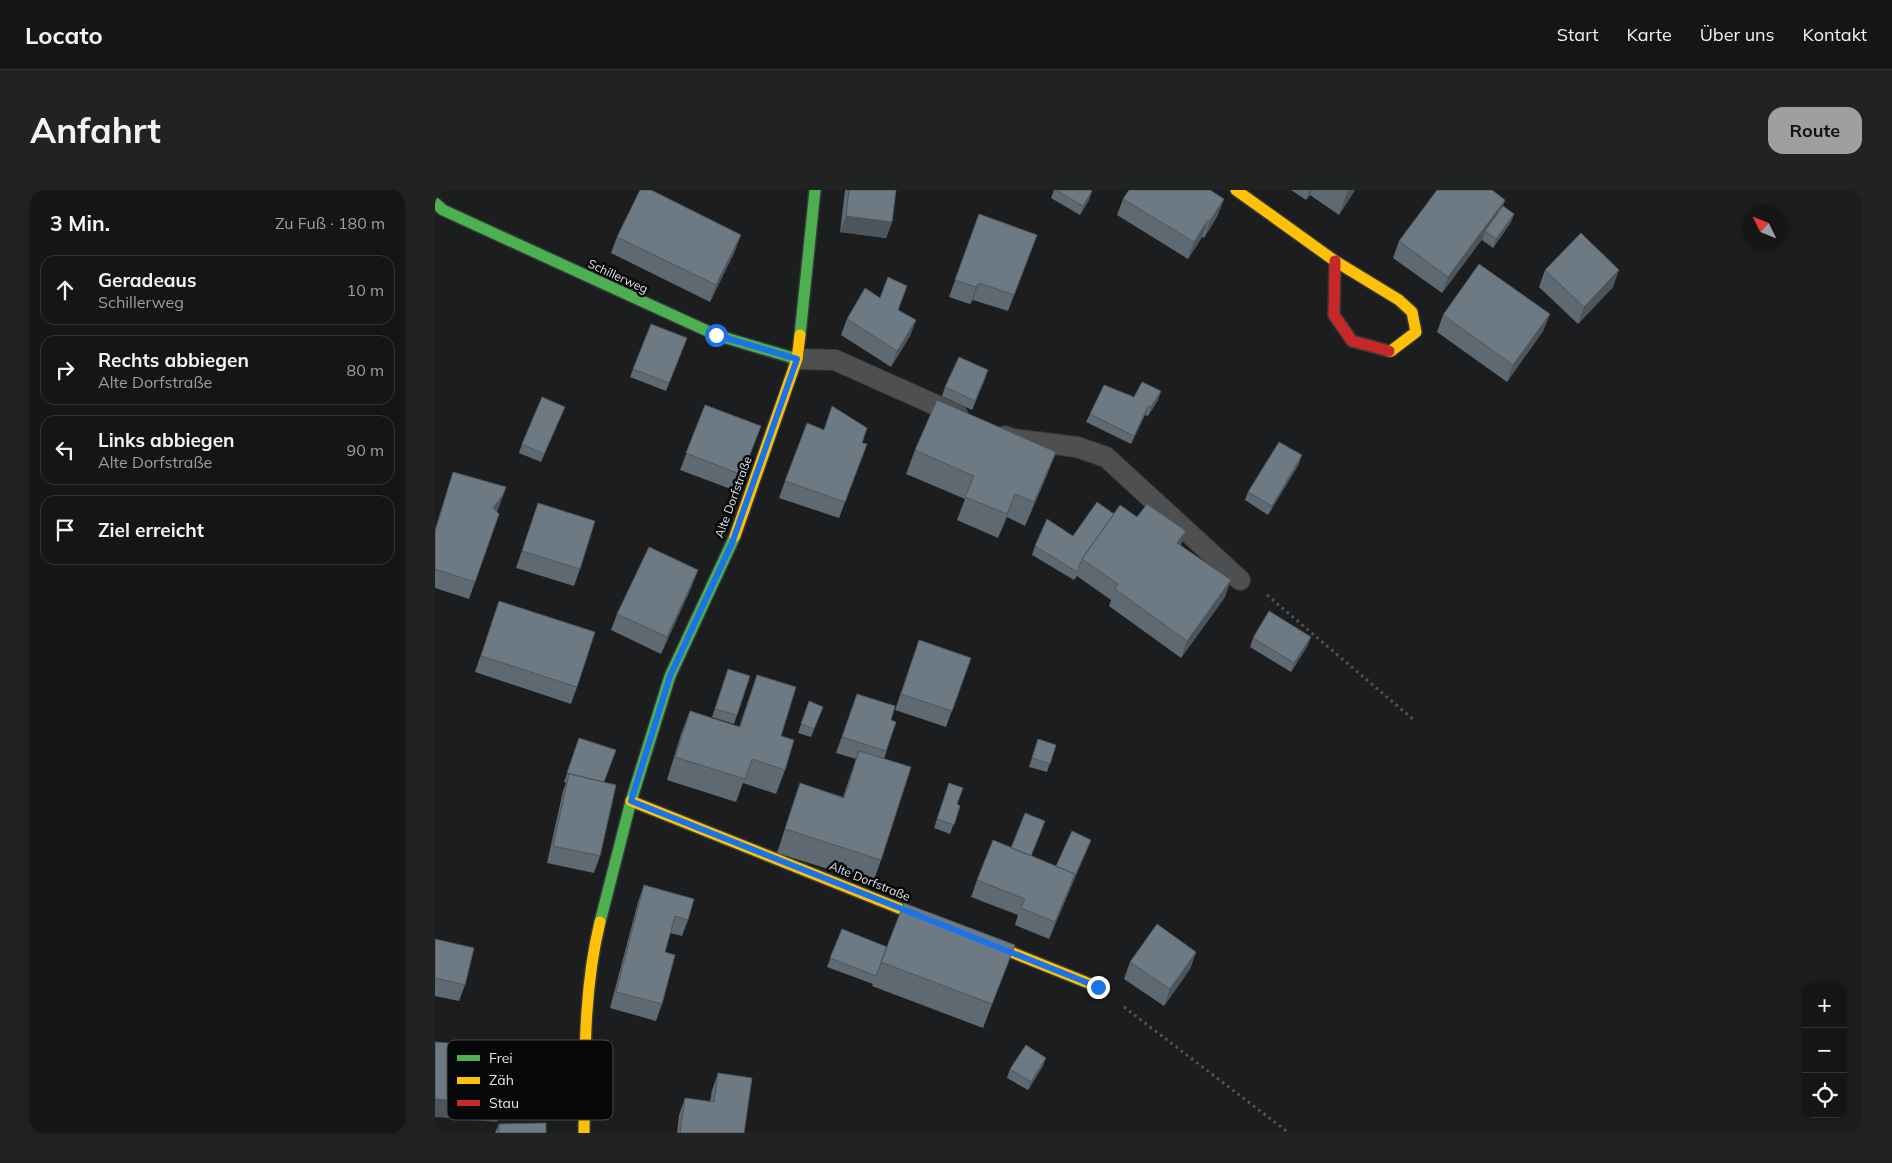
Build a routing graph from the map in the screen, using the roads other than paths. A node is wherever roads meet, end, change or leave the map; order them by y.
1 (815, 190) edge
2 (1236, 190) edge
3 (435, 203) edge
4 (1335, 262) junction
5 (797, 359) junction
6 (1240, 580) road end
7 (631, 801) junction
8 (942, 925) edge
9 (961, 932) edge
10 (1098, 987) road end
11 (586, 1040) edge
12 (584, 1120) edge
13 (584, 1133) edge

1 - 5 street, Alte Dorfstraße
2 - 4 street
3 - 5 street, Schillerweg
4 - 4 street
5 - 6 lane
5 - 7 street, Alte Dorfstraße
7 - 8 street, Alte Dorfstraße
7 - 11 street, Alte Dorfstraße
9 - 10 street
12 - 13 street, Alte Dorfstraße

